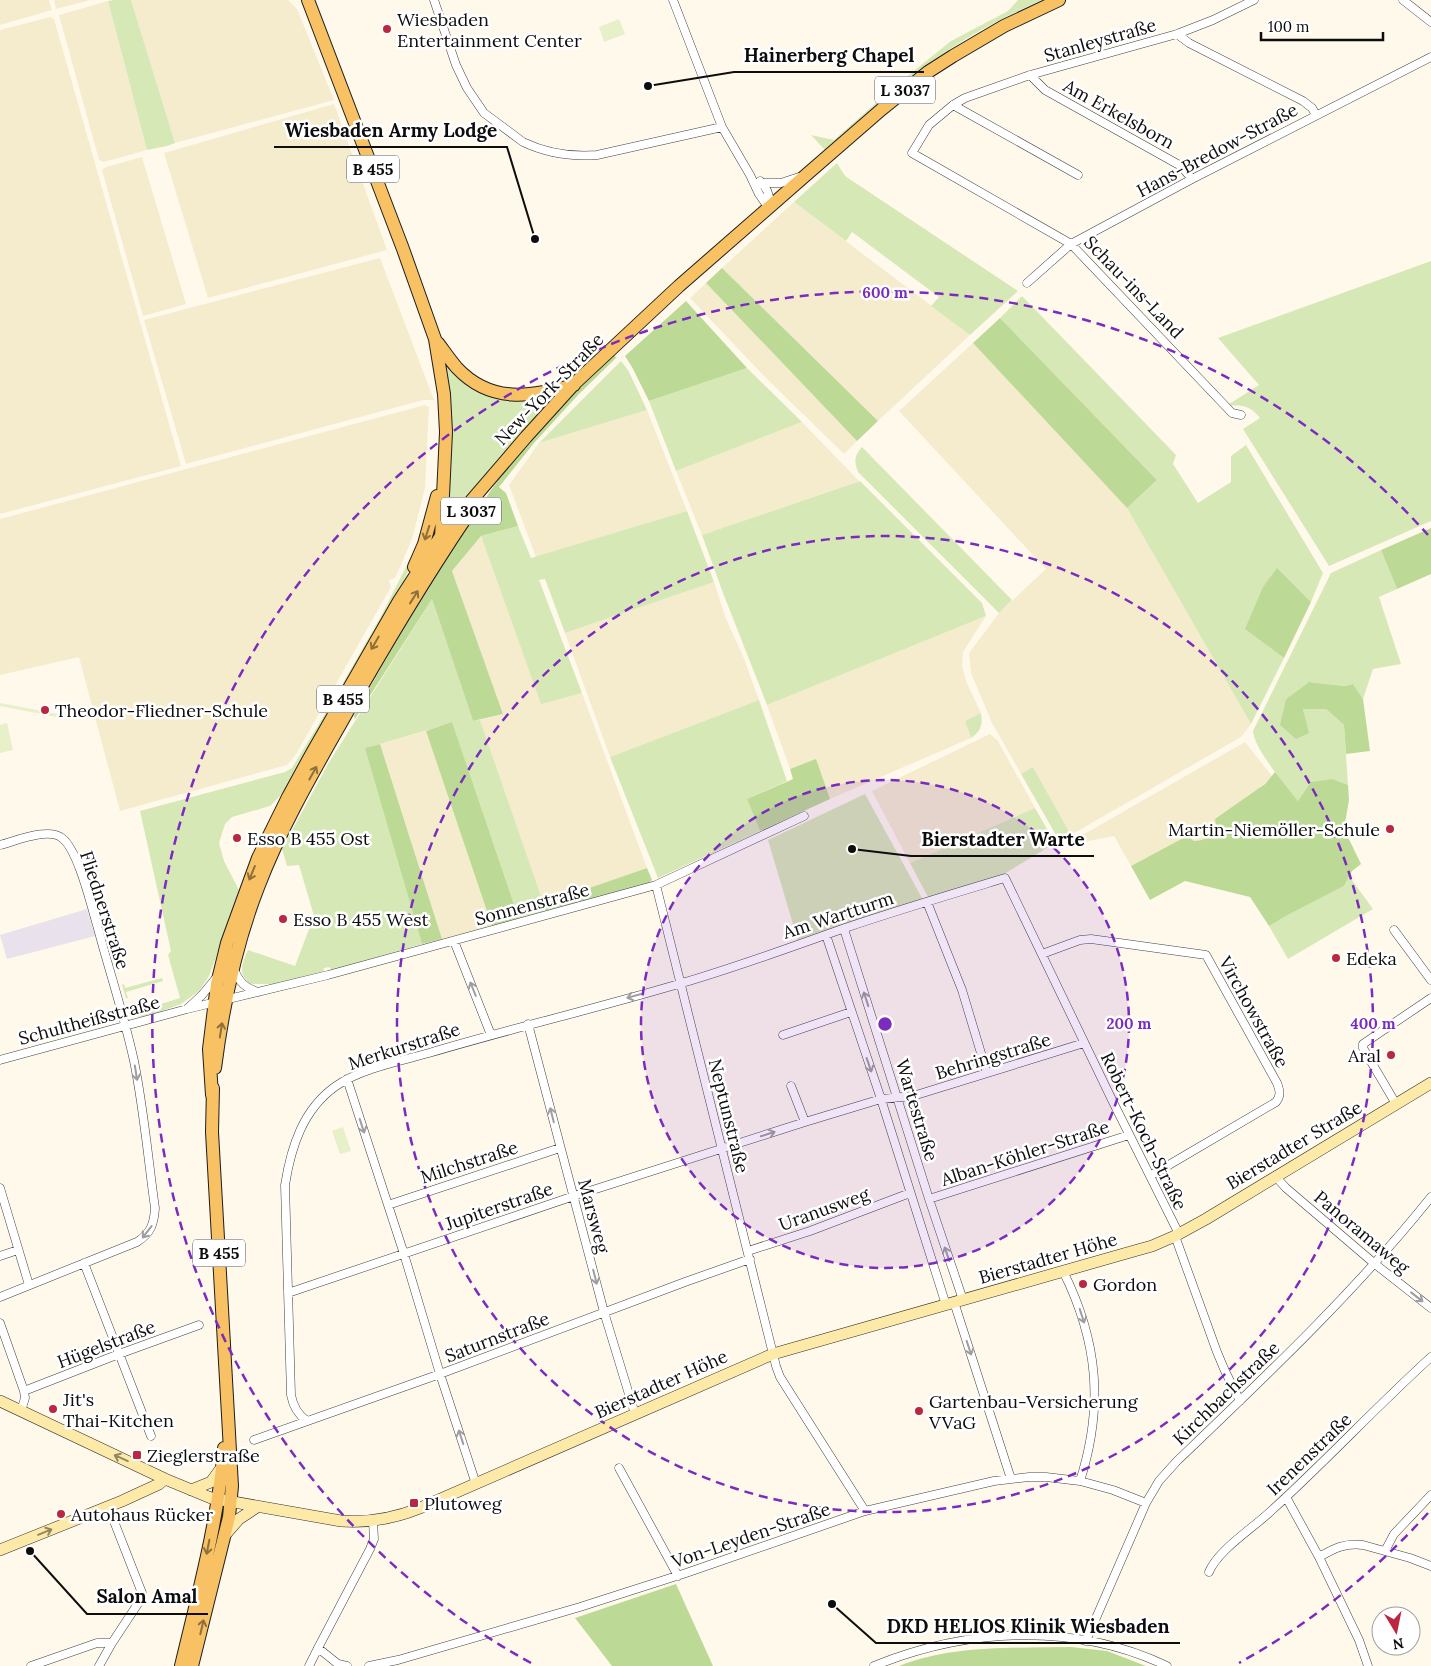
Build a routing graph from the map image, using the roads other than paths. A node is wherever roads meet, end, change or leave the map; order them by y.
1 (308, 0) edge
2 (434, 0) edge
3 (673, 0) edge
4 (1059, 0) edge
5 (1254, 0) edge
6 (1403, 0) edge
7 (1431, 22) edge
8 (1176, 34) junction
9 (1431, 57) edge
10 (1030, 75) junction
11 (953, 105) junction
12 (1316, 115) junction
13 (722, 127) junction
14 (912, 153) joint
15 (750, 175) junction
16 (806, 175) junction
17 (1078, 175) dead end
18 (1192, 179) junction
19 (762, 183) junction
20 (769, 207) junction
21 (1071, 244) junction
22 (1027, 283) dead end
23 (435, 339) junction
24 (574, 384) junction
25 (1241, 415) dead end
26 (508, 457) junction
27 (444, 469) junction
28 (441, 536) junction
29 (434, 565) junction
30 (399, 601) junction
31 (804, 816) dead end
32 (0, 845) edge
33 (1005, 878) joint
34 (656, 885) junction
35 (927, 902) junction
36 (844, 929) junction
37 (1394, 930) dead end
38 (826, 935) junction
39 (454, 941) junction
40 (1042, 954) junction
41 (234, 968) junction
42 (220, 972) junction
43 (1431, 980) edge
44 (681, 983) junction
45 (258, 992) junction
46 (1431, 998) edge
47 (227, 1000) junction
48 (214, 1003) junction
49 (186, 1010) junction
50 (850, 1012) junction
51 (528, 1024) junction
52 (125, 1026) junction
53 (490, 1035) junction
54 (783, 1035) dead end
55 (1084, 1043) junction
56 (0, 1060) edge
57 (987, 1073) junction
58 (347, 1079) junction
59 (1431, 1083) edge
60 (791, 1086) dead end
61 (212, 1095) junction
62 (880, 1099) junction
63 (898, 1099) junction
64 (1396, 1104) junction
65 (804, 1122) junction
66 (1129, 1135) junction
67 (560, 1148) junction
68 (722, 1150) junction
69 (1150, 1176) junction
70 (1275, 1176) junction
71 (0, 1188) edge
72 (910, 1193) junction
73 (574, 1196) junction
74 (1431, 1197) edge
75 (929, 1199) junction
76 (388, 1205) junction
77 (1177, 1235) junction
78 (18, 1250) junction
79 (404, 1254) junction
80 (749, 1255) junction
81 (0, 1256) edge
82 (84, 1263) junction
83 (1375, 1264) junction
84 (1063, 1271) junction
85 (29, 1285) junction
86 (288, 1293) junction
87 (0, 1297) edge
88 (954, 1302) junction
89 (1431, 1308) edge
90 (604, 1312) junction
91 (0, 1323) edge
92 (199, 1325) dead end
93 (119, 1354) junction
94 (773, 1354) junction
95 (1431, 1357) edge
96 (440, 1374) junction
97 (24, 1391) junction
98 (1240, 1401) junction
99 (0, 1402) edge
100 (21, 1412) junction
101 (227, 1412) junction
102 (635, 1414) junction
103 (307, 1421) junction
104 (151, 1436) dead end
105 (254, 1440) dead end
106 (222, 1468) junction
107 (619, 1468) dead end
108 (165, 1479) junction
109 (1011, 1479) junction
110 (1080, 1481) junction
111 (476, 1484) junction
112 (191, 1490) junction
113 (1431, 1495) edge
114 (1286, 1497) junction
115 (218, 1500) junction
116 (231, 1502) junction
117 (1146, 1503) junction
118 (108, 1506) junction
119 (257, 1507) junction
120 (865, 1511) junction
121 (373, 1521) junction
122 (224, 1535) junction
123 (0, 1550) edge
124 (1385, 1551) junction
125 (1319, 1557) junction
126 (1431, 1566) edge
127 (1209, 1572) dead end
128 (678, 1576) junction
129 (1086, 1641) junction
130 (112, 1643) junction
131 (318, 1648) junction
132 (31, 1666) edge
133 (99, 1666) edge
134 (181, 1666) edge
135 (192, 1666) edge
136 (309, 1666) edge
137 (347, 1666) edge
138 (369, 1666) edge
139 (874, 1666) edge
140 (1167, 1666) edge
141 (1368, 1666) edge

1 - 23 main road, B 455
2 - 13 street
3 - 13 street
4 - 16 main road, New-York-Straße / L 3037
5 - 8 street, Stanleystraße
6 - 7 street
8 - 10 street, Stanleystraße
8 - 12 street
9 - 12 street, Hans-Bredow-Straße
10 - 11 street, Stanleystraße
10 - 18 street, Am Erkelsborn
11 - 14 street, Stanleystraße
11 - 17 street
12 - 18 street, Hans-Bredow-Straße
13 - 15 street
14 - 21 street, Schau-ins-Land
15 - 19 street
15 - 20 street
16 - 19 street
16 - 20 main road, New-York-Straße / L 3037
18 - 21 street, Hans-Bredow-Straße
19 - 20 street
20 - 24 main road, New-York-Straße / L 3037
21 - 22 street, Hans-Bredow-Straße
21 - 25 street, Schau-ins-Land
23 - 24 main road
23 - 27 main road, B 455
24 - 26 main road, New-York-Straße / L 3037
26 - 28 main road, New-York-Straße / L 3037
26 - 29 main road, L 3037
27 - 28 main road, B 455
27 -> 30 main road, B 455
28 - 29 main road, B 455
28 - 30 main road, New-York-Straße / L 3037
41 -> 29 main road, B 455
30 -> 42 main road, New-York-Straße / B 455
31 - 34 street, Sonnenstraße
32 - 52 street, Fliednerstraße
33 - 35 street, Am Wartturm
33 - 40 street, Robert-Koch-Straße
34 - 39 street, Sonnenstraße
34 - 44 street, Neptunstraße
35 - 36 street, Am Wartturm
35 - 57 street
36 - 38 street, Am Wartturm
63 -> 36 street, Wartestraße
37 - 43 street
38 - 44 street, Am Wartturm
38 - 50 street, Wartestraße
39 - 45 street, Sonnenstraße
53 -> 39 street
40 - 55 street, Robert-Koch-Straße
40 - 69 street, Virchowstraße
41 - 45 street
41 - 47 main road, B 455
42 - 48 main road, B 455
42 - 49 street, Schultheißstraße
44 -> 51 street, Merkurstraße
44 - 68 street, Neptunstraße
45 - 47 street, Sonnenstraße
46 - 64 street
47 - 48 street, Sonnenstraße
61 -> 47 main road, B 455
48 - 49 street, Schultheißstraße
48 - 61 main road, B 455
49 - 52 street, Schultheißstraße
50 - 54 street
50 -> 62 street, Wartestraße
51 - 53 street, Merkurstraße
67 -> 51 street, Marsweg
52 - 56 street, Schultheißstraße
52 -> 82 street, Fliednerstraße
53 - 58 street, Merkurstraße
55 - 57 street, Behringstraße
55 - 66 street, Robert-Koch-Straße
57 - 63 street, Behringstraße
58 -> 76 street
58 - 86 street, Merkurstraße
59 - 64 main road, Bierstadter Straße
60 - 65 street
61 - 101 main road, B 455
62 - 63 street, Behringstraße
62 - 65 street, Behringstraße
62 - 72 street, Wartestraße
63 - 75 street, Wartestraße
64 - 70 main road, Bierstadter Straße
68 -> 65 street, Jupiterstraße
66 - 69 street, Robert-Koch-Straße
66 - 75 street, Alban-Köhler-Straße
67 - 73 street, Marsweg
67 - 76 street, Milchstraße
68 - 73 street, Jupiterstraße
68 - 80 street, Neptunstraße
69 - 77 street, Robert-Koch-Straße
70 - 77 main road, Bierstadter Straße
70 - 83 street, Panoramaweg
71 - 78 street
72 - 80 street, Uranusweg
72 - 88 street, Wartestraße
73 - 79 street, Jupiterstraße
73 -> 90 street, Marsweg
74 - 83 street, Kirchbachstraße
88 -> 75 street, Wartestraße
76 - 79 street
77 - 84 main road, Bierstadter Höhe
77 - 98 street, Robert-Koch-Straße
78 - 81 street
78 - 85 street
79 - 86 street, Jupiterstraße
79 - 96 street
80 - 90 street, Saturnstraße
80 - 94 street, Neptunstraße
82 - 85 street, Fliednerstraße
82 - 93 street
83 -> 89 street, Panoramaweg
83 - 98 street, Kirchbachstraße
84 - 88 main road, Bierstadter Höhe
84 -> 110 street
85 - 87 street, Fliednerstraße
86 - 103 street, Merkurstraße
88 - 94 main road, Bierstadter Höhe
88 -> 109 street
90 - 96 street, Saturnstraße
90 - 102 street, Marsweg
91 - 97 street
92 - 93 street, Hügelstraße
93 - 97 street, Hügelstraße
93 - 104 street
94 - 102 main road, Bierstadter Höhe
94 - 120 street, Neptunstraße
95 - 114 street, Irenenstraße
96 - 103 street, Saturnstraße
111 -> 96 street
97 - 100 street
98 - 117 street, Kirchbachstraße
99 - 100 main road, Bierstadter Höhe
108 -> 100 main road, Bierstadter Höhe
101 - 106 main road, B 455
101 - 116 main road, B 455
102 - 111 main road, Bierstadter Höhe
103 - 105 street, Saturnstraße
106 - 112 main road
106 - 115 main road, B 455
107 - 128 street
108 - 112 main road, Bierstadter Höhe
108 - 118 main road
109 - 110 street, Von-Leyden-Straße
109 - 120 street, Von-Leyden-Straße
110 - 117 street, Von-Leyden-Straße
111 - 121 main road, Bierstadter Höhe
112 - 115 main road, Bierstadter Höhe
113 - 124 street
114 - 125 street
114 - 127 street, Irenenstraße
115 - 116 main road, Bierstadter Höhe
115 -> 134 main road, B 455
116 - 119 main road, Bierstadter Höhe
116 - 122 main road, B 455
117 - 129 street, Kirchbachstraße
123 -> 118 main road
118 - 130 street
119 - 121 main road, Bierstadter Höhe
119 - 122 main road
120 - 128 street, Von-Leyden-Straße
121 - 131 street
135 -> 122 main road, B 455
124 - 125 street
124 - 126 street
125 - 141 street
128 - 138 street, Von-Leyden-Straße
129 - 139 street
129 - 140 street
130 - 132 street
130 - 133 street
131 - 136 street
131 - 137 street

